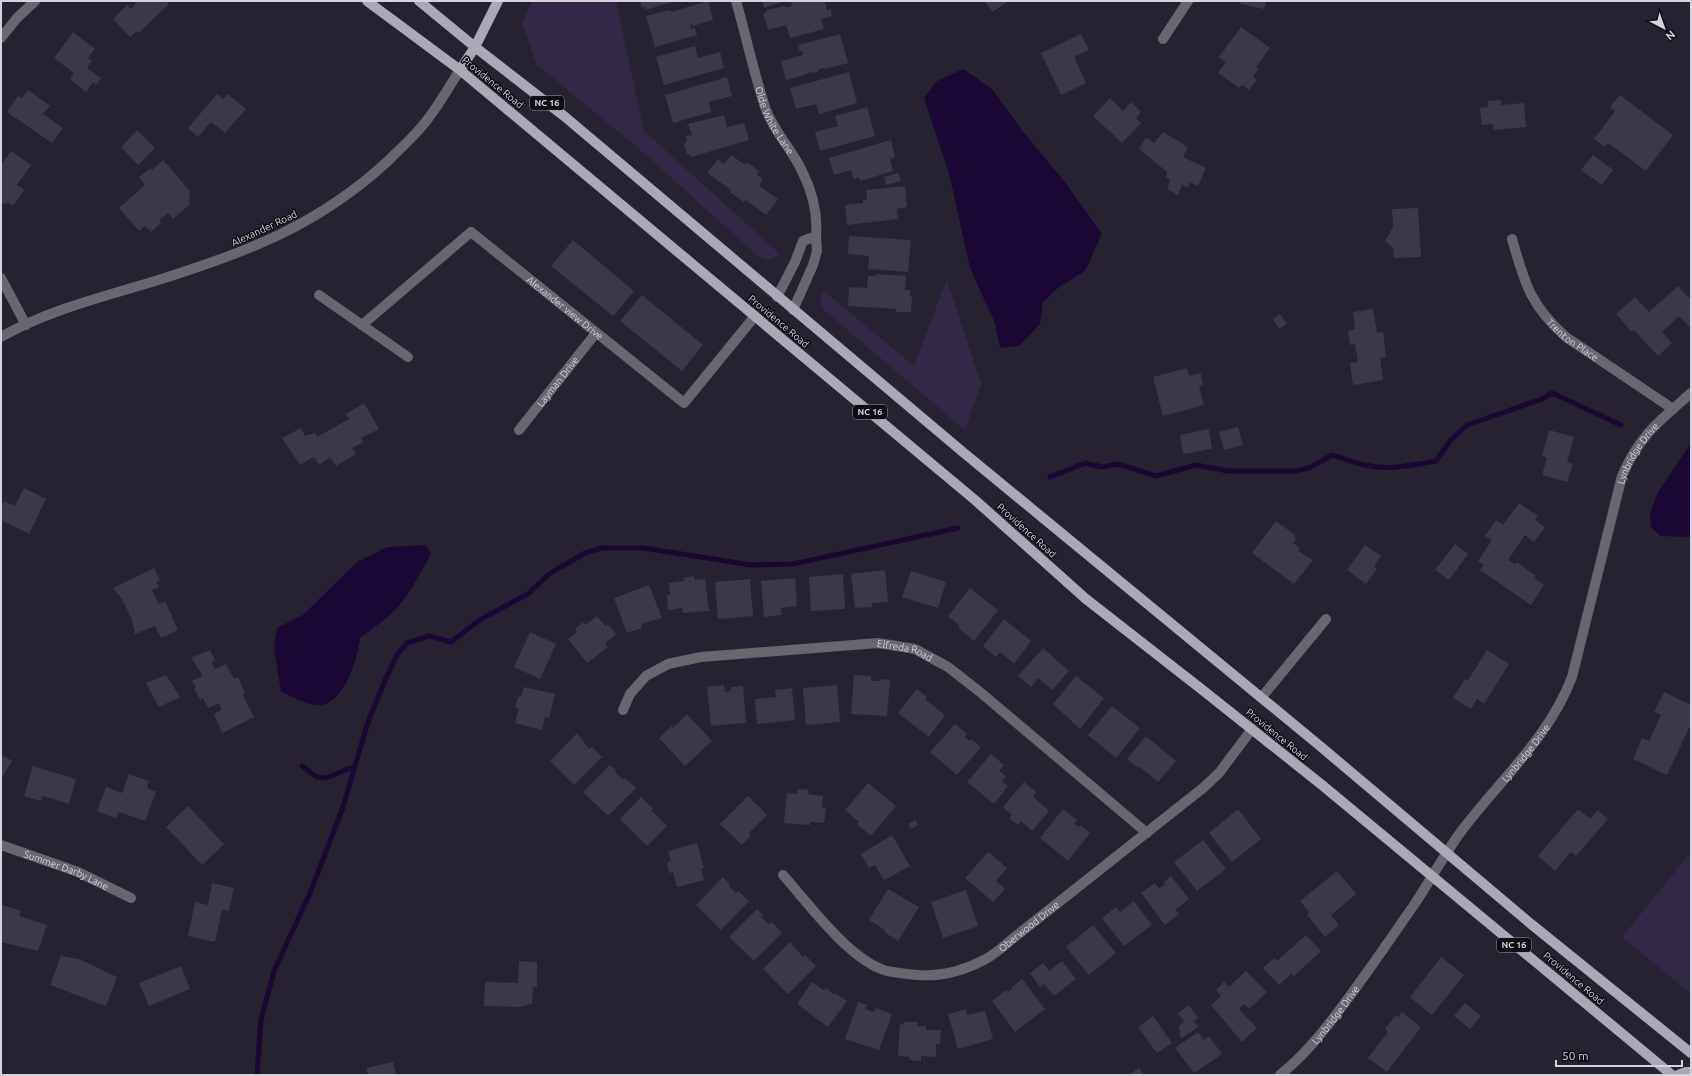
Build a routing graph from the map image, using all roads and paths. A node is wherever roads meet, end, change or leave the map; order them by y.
1 (35, 1) edge
2 (367, 1) edge
3 (420, 1) edge
4 (498, 1) edge
5 (736, 1) edge
6 (1188, 1) edge
7 (1, 38) edge
8 (1163, 39) dead end
9 (475, 47) junction
10 (460, 70) junction
11 (816, 236) junction
12 (1512, 239) dead end
13 (1, 278) edge
14 (319, 295) dead end
15 (776, 297) junction
16 (793, 310) junction
17 (755, 316) junction
18 (26, 325) junction
19 (362, 325) junction
20 (596, 333) junction
21 (1, 337) edge
22 (408, 357) dead end
23 (1691, 393) edge
24 (1673, 409) junction
25 (519, 430) dead end
26 (1326, 619) dead end
27 (1261, 698) junction
28 (624, 710) dead end
29 (1252, 729) junction
30 (1147, 833) junction
31 (1, 845) edge
32 (1446, 854) junction
33 (783, 875) dead end
34 (1432, 876) junction
35 (132, 898) dead end
36 (1691, 1053) edge
37 (1691, 1072) edge
38 (1280, 1075) edge
39 (1672, 1075) edge
40 (1678, 1075) edge

1 - 7 street
2 - 10 main road, Providence Road / NC 16
3 - 9 main road, Providence Road / NC 16
4 - 9 main road, Alexander Road
5 - 11 street, Olde White Lane
6 - 8 street
9 - 10 main road, Alexander Road
9 - 15 main road, Providence Road / NC 16
10 - 17 main road, Providence Road / NC 16
10 - 18 street, Alexander Road
11 - 15 street
11 - 16 street, Olde White Lane
12 - 24 street, Trenton Place
13 - 18 street
14 - 19 street
15 - 16 main road, Providence Road / NC 16
16 - 27 main road, Providence Road / NC 16
17 - 20 street, Alexander view Drive
17 - 29 main road, Providence Road / NC 16
18 - 21 street, Alexander Road
19 - 20 street, Alexander view Drive
19 - 22 street
20 - 25 street, Layman Drive
23 - 24 street, Lynbridge Drive
24 - 32 street, Lynbridge Drive
26 - 27 street
27 - 32 main road, Providence Road / NC 16
28 - 30 street, Elfreda Road
29 - 30 street, Oberwood Drive
29 - 34 main road, Providence Road / NC 16
30 - 33 street, Oberwood Drive
31 - 35 street, Summer Darby Lane
32 - 34 street, Lynbridge Drive
32 - 36 main road, Providence Road / NC 16
34 - 38 street, Lynbridge Drive
34 - 39 main road, Providence Road / NC 16
37 - 40 main road

